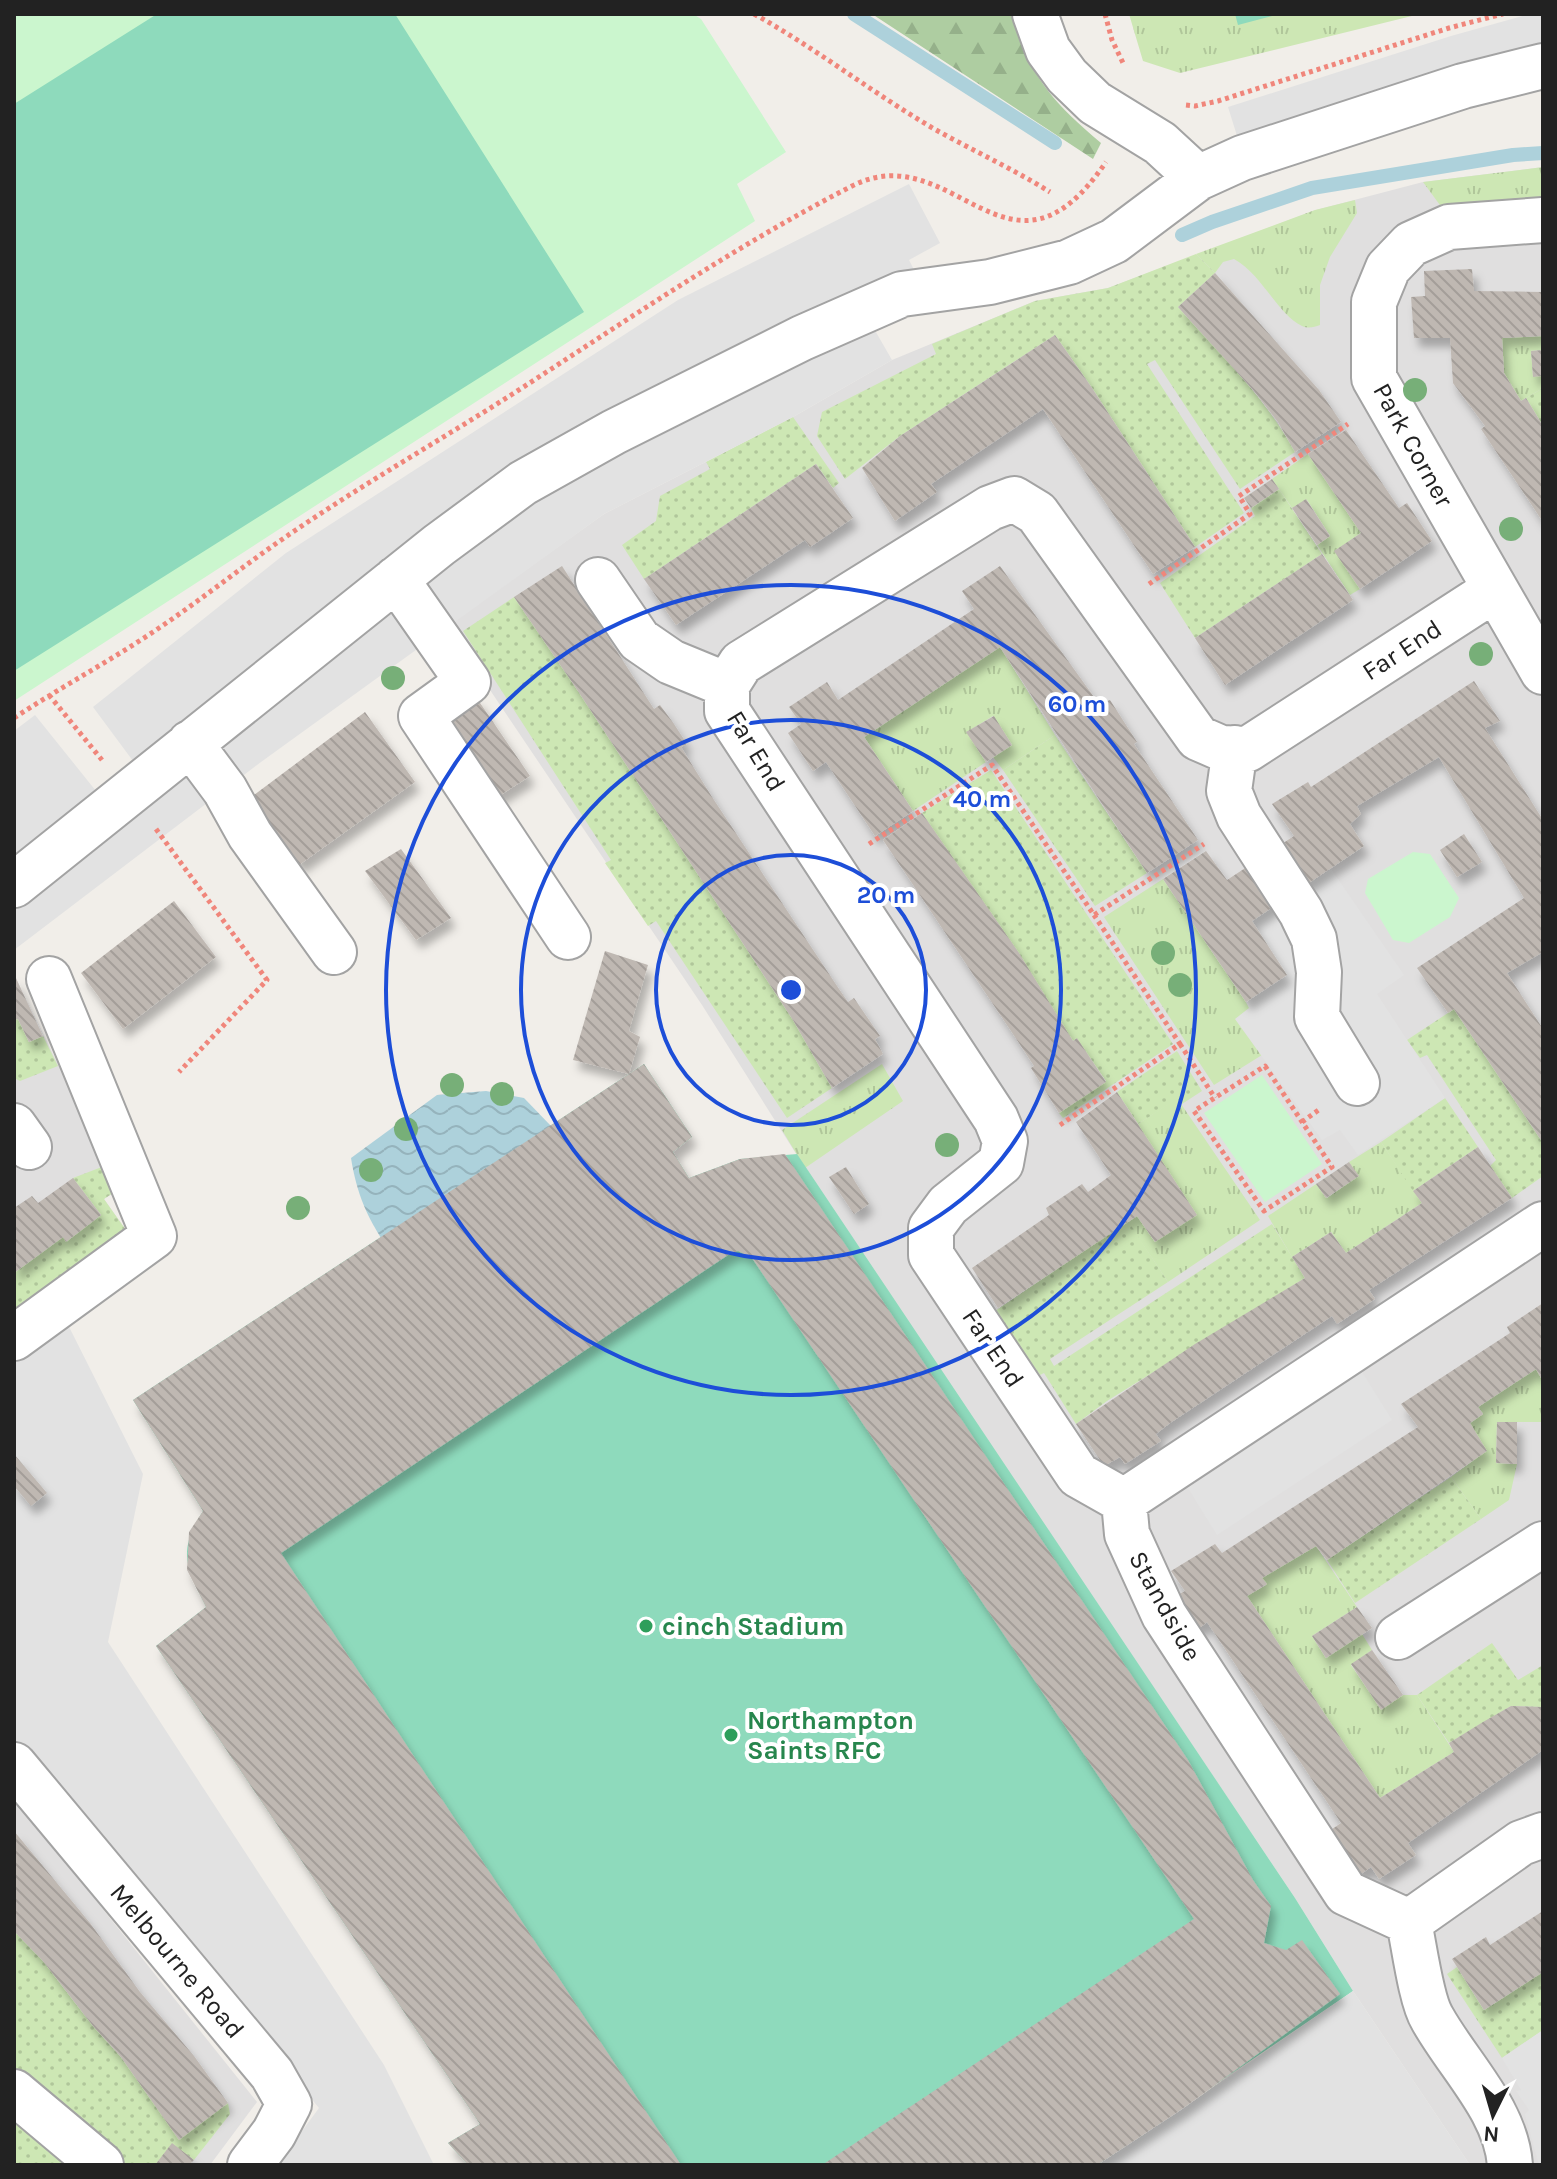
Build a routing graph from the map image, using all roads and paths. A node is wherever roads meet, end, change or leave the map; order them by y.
1 (754, 14) edge
2 (1035, 14) edge
3 (1105, 14) edge
4 (1503, 14) edge
5 (1543, 66) edge
6 (1128, 72) dead end
7 (1183, 104) dead end
8 (1109, 158) dead end
9 (1198, 178) junction
10 (1050, 192) dead end
11 (1543, 220) edge
12 (1358, 417) dead end
13 (396, 579) junction
14 (598, 580) dead end
15 (1149, 584) dead end
16 (1494, 590) junction
17 (1543, 672) edge
18 (727, 685) junction
19 (49, 695) junction
20 (14, 718) edge
21 (190, 743) junction
22 (1235, 748) junction
23 (103, 762) dead end
24 (1239, 816) junction
25 (150, 820) dead end
26 (869, 844) dead end
27 (14, 885) edge
28 (1094, 915) junction
29 (568, 937) dead end
30 (334, 952) dead end
31 (49, 979) dead end
32 (1180, 1044) junction
33 (179, 1072) dead end
34 (1357, 1083) dead end
35 (1215, 1098) junction
36 (1060, 1125) dead end
37 (1543, 1224) edge
38 (14, 1338) edge
39 (1124, 1501) junction
40 (1543, 1544) edge
41 (1398, 1637) dead end
42 (14, 1765) edge
43 (1543, 1835) edge
44 (1409, 1922) junction
45 (14, 2092) edge
46 (101, 2165) edge
47 (250, 2165) edge
48 (1510, 2165) edge

1 - 10 path
2 - 9 street
3 - 6 path
4 - 7 path
5 - 9 street
8 - 19 path
9 - 13 street
11 - 16 street, Park Corner
12 - 15 path
13 - 21 street
13 - 29 street
14 - 18 street
16 - 17 street, Park Corner
16 - 22 street, Far End
18 - 22 street, Far End
18 - 39 street, Far End
19 - 20 path
19 - 23 path
21 - 27 street
21 - 30 street
22 - 24 street
24 - 28 path
24 - 34 street
25 - 33 path
26 - 28 path
28 - 32 path
31 - 38 street
32 - 35 path
32 - 36 path
35 - 35 path
37 - 39 street
39 - 44 street, Standside
40 - 41 street
42 - 47 street, Melbourne Road
43 - 44 street
44 - 48 street
45 - 46 street

